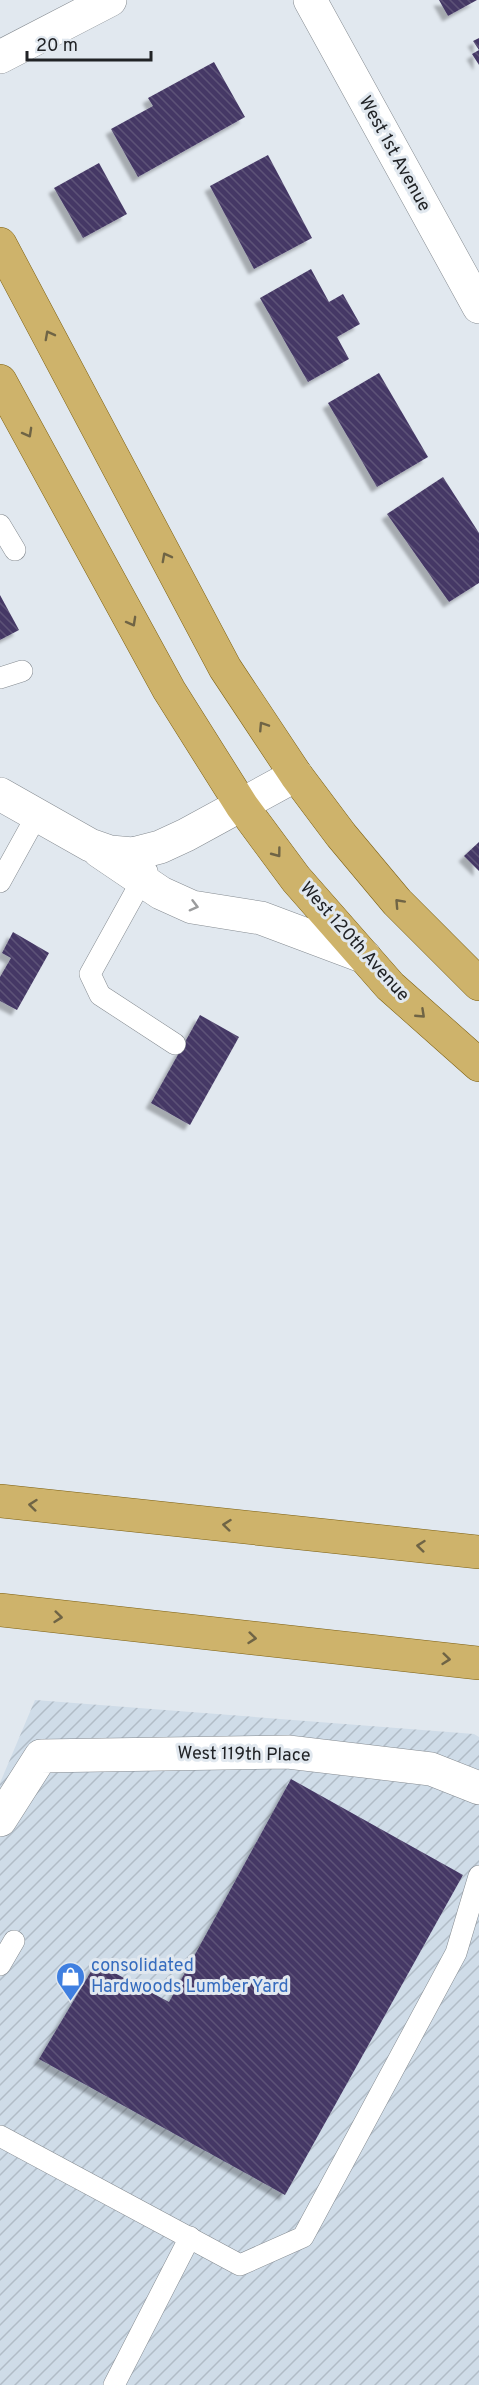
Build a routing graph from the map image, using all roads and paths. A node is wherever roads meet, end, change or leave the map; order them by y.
1 (110, 0) edge
2 (310, 0) edge
3 (0, 57) edge
4 (0, 244) edge
5 (479, 307) edge
6 (0, 381) edge
7 (0, 525) edge
8 (15, 550) dead end
9 (22, 671) dead end
10 (0, 678) edge
11 (296, 775) junction
12 (0, 794) edge
13 (242, 806) junction
14 (37, 815) junction
15 (90, 845) junction
16 (160, 847) junction
17 (142, 880) junction
18 (0, 882) edge
19 (365, 957) junction
20 (479, 984) edge
21 (174, 1044) dead end
22 (479, 1065) edge
23 (0, 1501) edge
24 (479, 1552) edge
25 (0, 1610) edge
26 (479, 1663) edge
27 (479, 1788) edge
28 (0, 1820) edge
29 (479, 1876) edge
30 (14, 1941) dead end
31 (0, 1965) edge
32 (0, 2136) edge
33 (190, 2237) junction
34 (114, 2385) edge

1 - 3 street
2 - 5 street, West 1st Avenue
11 -> 4 main road
6 -> 13 main road, West 120th Avenue
7 - 8 lane
9 - 10 lane
11 - 13 street
20 -> 11 main road
12 - 14 street
13 - 16 street
13 -> 19 main road, West 120th Avenue
14 - 15 street
14 - 18 lane
15 - 16 street
15 - 17 street
16 - 17 lane
17 -> 19 street
17 - 21 lane
19 -> 22 main road, West 120th Avenue
24 -> 23 main road
25 -> 26 main road
27 - 28 street, West 119th Place
29 - 33 lane
30 - 31 lane
32 - 33 lane
33 - 34 lane

